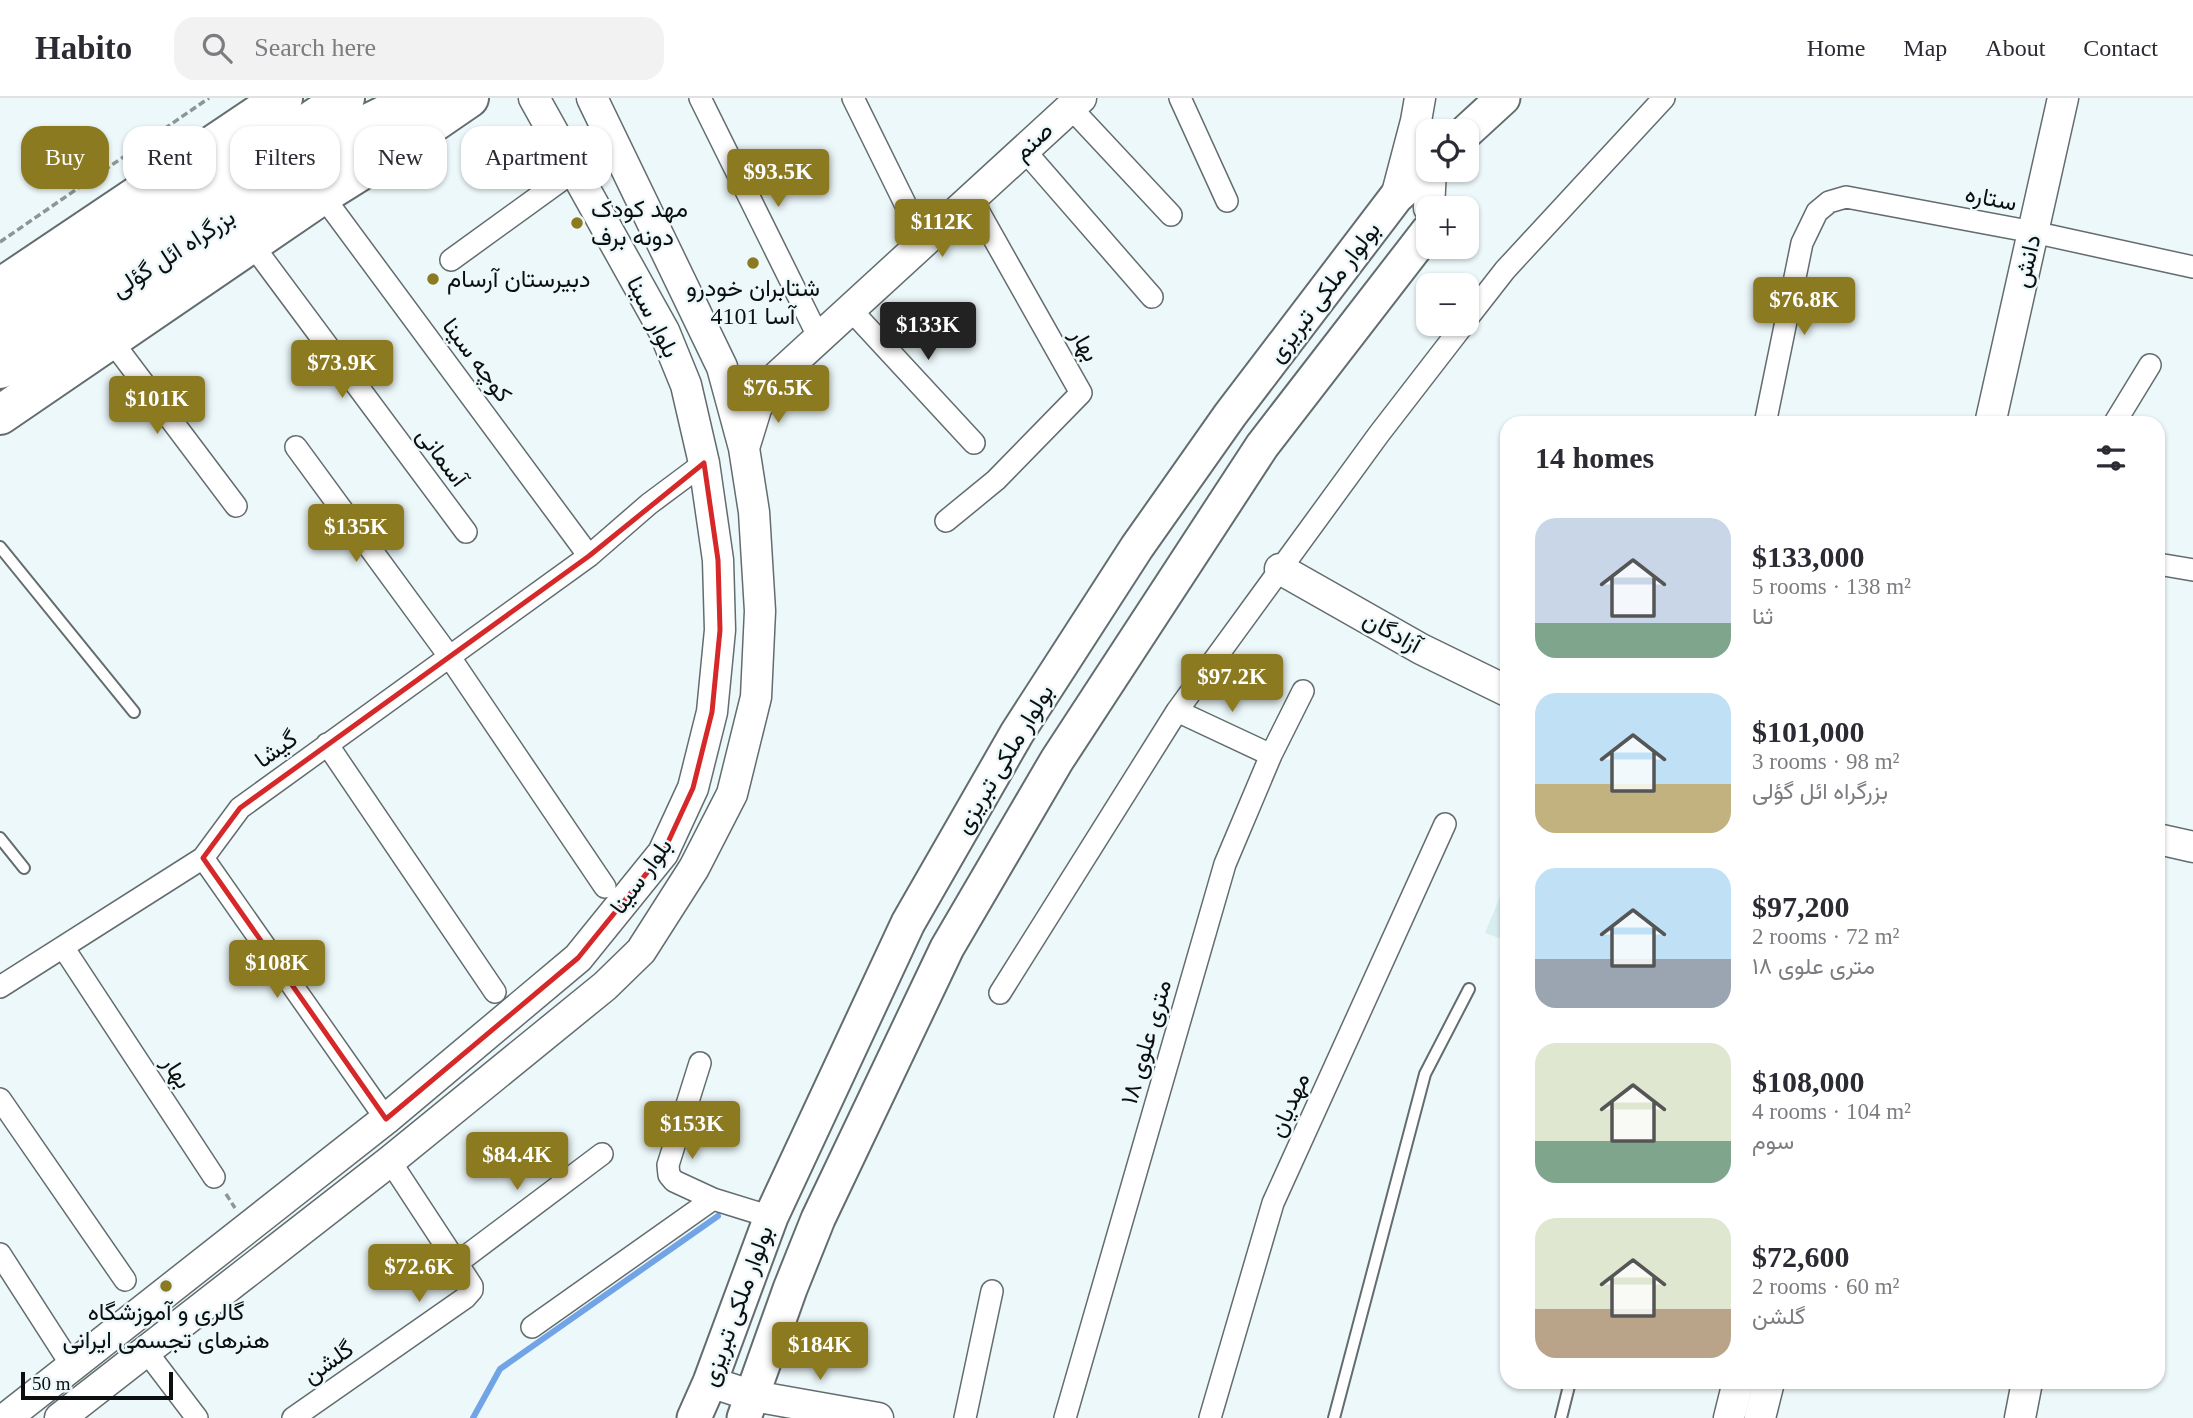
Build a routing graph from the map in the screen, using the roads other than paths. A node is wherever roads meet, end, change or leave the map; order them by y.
1 (283, 98) edge
2 (420, 98) edge
3 (469, 98) edge
4 (534, 98) edge
5 (592, 98) edge
6 (700, 98) edge
7 (853, 98) edge
8 (1180, 98) edge
9 (1420, 98) edge
10 (1426, 98) edge
11 (1503, 98) edge
12 (1664, 98) edge
13 (2063, 98) edge
14 (1075, 103) edge
15 (363, 106) edge
16 (1428, 119) edge
17 (1479, 120) edge
18 (549, 126) edge
19 (1024, 150) junction
20 (1416, 180) edge
21 (549, 189) edge
22 (584, 189) edge
23 (322, 195) junction
24 (1396, 197) junction
25 (971, 198) junction
26 (1227, 201) dead end
27 (1171, 215) dead end
28 (2033, 232) junction
29 (924, 242) junction
30 (251, 243) junction
31 (1416, 247) edge
32 (451, 260) dead end
33 (2193, 267) edge
34 (0, 288) edge
35 (1152, 297) dead end
36 (1479, 304) edge
37 (850, 309) junction
38 (0, 330) edge
39 (1454, 336) edge
40 (819, 338) junction
41 (111, 340) junction
42 (718, 360) junction
43 (2150, 365) dead end
44 (0, 369) edge
45 (770, 383) junction
46 (0, 415) edge
47 (1767, 416) edge
48 (1992, 416) edge
49 (2119, 416) edge
50 (974, 443) dead end
51 (296, 447) dead end
52 (744, 448) junction
53 (704, 463) junction
54 (236, 506) dead end
55 (946, 521) dead end
56 (466, 532) dead end
57 (0, 547) edge
58 (589, 556) junction
59 (2165, 565) edge
60 (1280, 569) junction
61 (2193, 570) edge
62 (449, 656) junction
63 (1500, 688) edge
64 (1303, 691) dead end
65 (1177, 711) junction
66 (134, 712) dead end
67 (327, 744) junction
68 (1271, 755) junction
69 (1445, 824) dead end
70 (0, 838) edge
71 (2165, 840) edge
72 (2193, 846) edge
73 (203, 858) junction
74 (24, 869) dead end
75 (605, 887) dead end
76 (63, 947) junction
77 (578, 958) junction
78 (604, 986) junction
79 (0, 987) edge
80 (1469, 989) dead end
81 (495, 992) dead end
82 (1000, 993) dead end
83 (700, 1063) dead end
84 (0, 1099) edge
85 (386, 1119) junction
86 (602, 1154) dead end
87 (390, 1161) junction
88 (214, 1177) road end
89 (713, 1199) junction
90 (771, 1216) junction
91 (0, 1254) edge
92 (457, 1263) junction
93 (125, 1280) dead end
94 (992, 1291) dead end
95 (532, 1327) dead end
96 (146, 1351) junction
97 (72, 1366) junction
98 (710, 1382) junction
99 (1568, 1389) edge
100 (1736, 1389) edge
101 (1767, 1389) edge
102 (2026, 1389) edge
103 (748, 1407) edge
104 (866, 1417) edge
105 (6, 1418) edge
106 (60, 1418) edge
107 (197, 1418) edge
108 (293, 1418) edge
109 (694, 1418) edge
110 (965, 1418) edge
111 (1065, 1418) edge
112 (1210, 1418) edge
113 (1334, 1418) edge
114 (1561, 1418) edge
115 (1729, 1418) edge
116 (1760, 1418) edge
117 (2020, 1418) edge

1 - 34 highway
2 - 15 highway, بزرگراه ائل گؤلی
3 - 23 highway
4 - 18 main road, بلوار سینا
5 - 42 main road, بلوار سینا
6 - 40 street
7 - 29 street
8 - 26 street
9 - 24 main road
10 - 16 main road
11 - 17 main road
12 - 36 street
13 - 28 main road, دانش
14 - 19 main road, صنم
14 - 27 street
15 - 38 highway, بزرگراه ائل گؤلی
15 - 44 highway, بزرگراه ائل گؤلی
19 - 25 main road, صنم
19 - 35 street
20 - 24 main road, بولوار ملکی تبریزی
21 - 32 street
22 - 53 main road, بلوار سینا
23 - 30 highway
23 - 58 street, کوچه سینا
24 - 90 main road, بولوار ملکی تبریزی
25 - 29 main road, صنم
25 - 55 street, بهار
28 - 33 street, ستاره
28 - 47 street, ستاره
28 - 48 main road, دانش
29 - 37 main road, صنم
30 - 41 highway
30 - 56 street, آسمانی
31 - 103 main road, بولوار ملکی تبریزی
37 - 40 main road, صنم
37 - 50 street
39 - 60 street
40 - 45 main road, صنم
41 - 46 highway
41 - 54 street
42 - 45 main road
42 - 52 main road, بلوار سینا
43 - 49 street
45 - 52 main road
51 - 62 street
52 - 78 main road, بلوار سینا
53 - 58 street, گیشا
53 - 77 main road, بلوار سینا
57 - 66 lane
58 - 62 street, گیشا
59 - 61 street
60 - 63 main road, آزادگان
60 - 65 street
62 - 67 street, گیشا
62 - 75 street
64 - 68 street, ۱۸ متری علوی
65 - 68 street
65 - 82 street
67 - 73 street, گیشا
67 - 81 street
68 - 111 street, ۱۸ متری علوی
69 - 112 street, مهدیان
70 - 74 lane
71 - 72 main road
73 - 76 street, گیشا
73 - 85 street
76 - 79 street, گیشا
76 - 88 street, بهار
77 - 78 main road
77 - 85 main road, بلوار سینا
78 - 87 main road, بلوار سینا
80 - 113 lane
83 - 89 street
84 - 93 street
85 - 97 main road, بلوار سینا
86 - 92 street
87 - 92 street, گلشن
87 - 96 main road, بلوار سینا
89 - 90 street
89 - 95 street
90 - 98 main road, بولوار ملکی تبریزی
91 - 97 street
92 - 108 street, گلشن
94 - 110 street
96 - 106 main road, بلوار سینا
96 - 107 street
97 - 105 main road, بلوار سینا
98 - 103 main road
98 - 109 main road, بولوار ملکی تبریزی
99 - 114 lane
100 - 115 main road
101 - 116 main road
102 - 117 main road
103 - 104 main road

